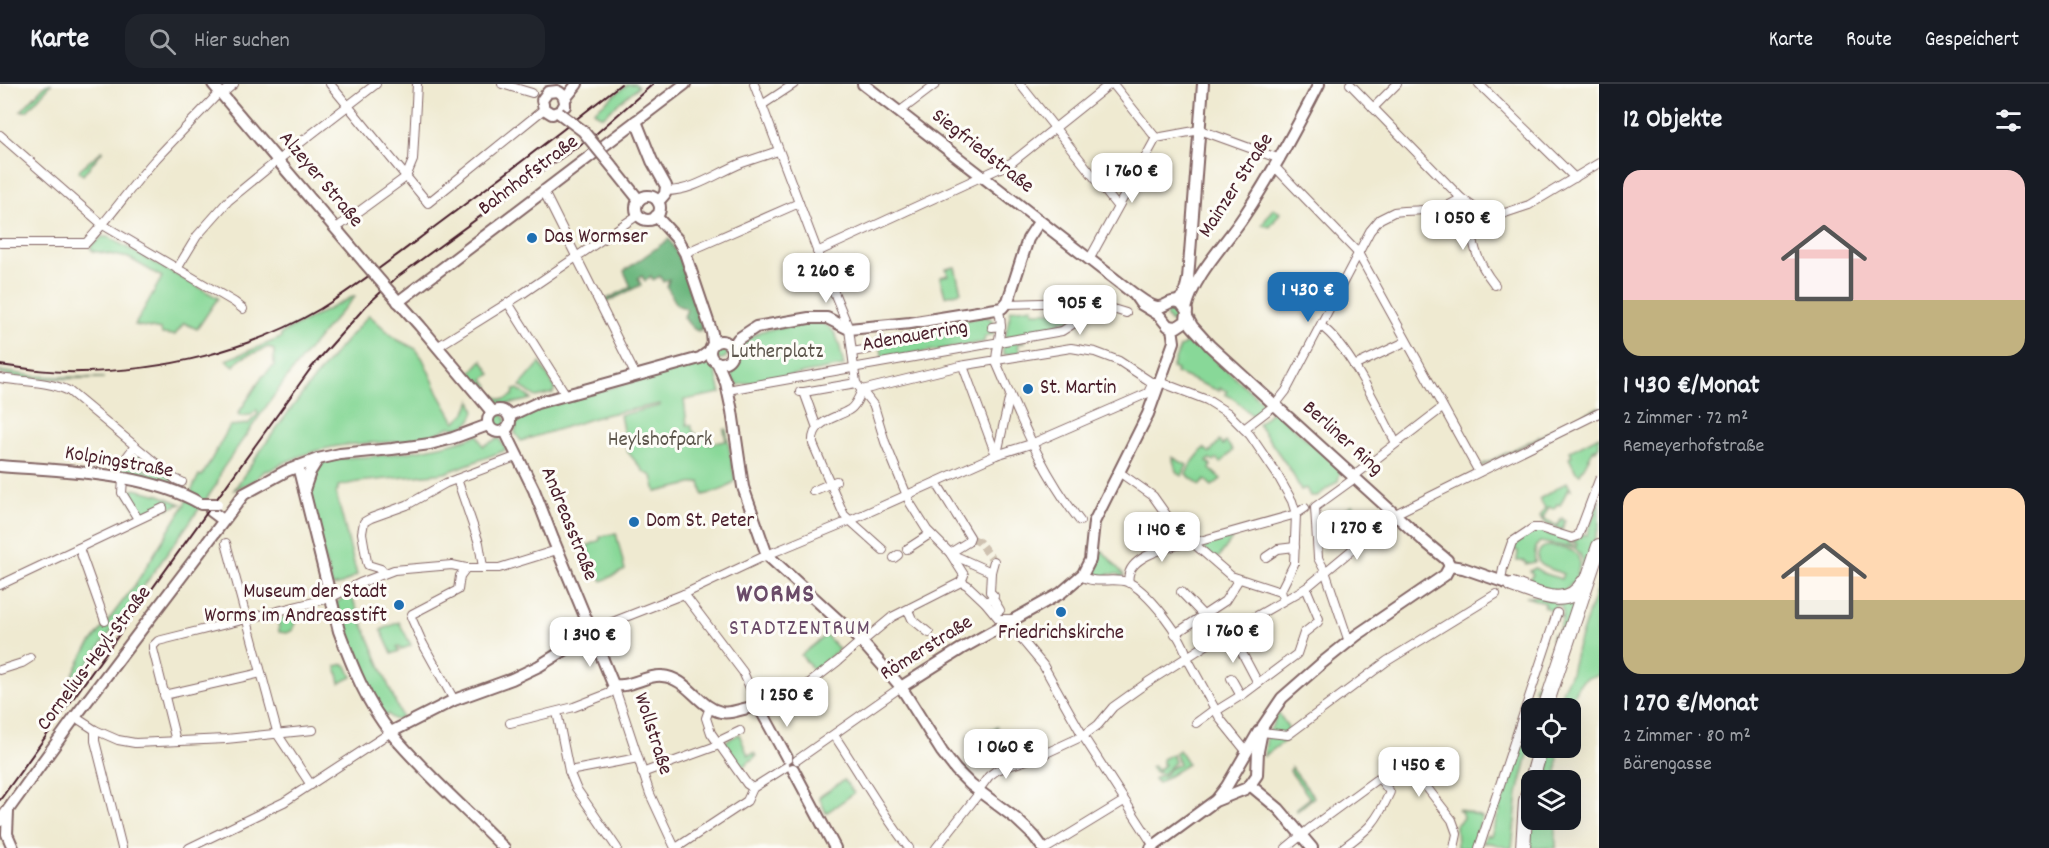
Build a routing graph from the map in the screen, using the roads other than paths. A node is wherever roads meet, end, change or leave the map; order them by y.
1 (234, 84) edge
2 (330, 84) edge
3 (376, 84) edge
4 (417, 84) edge
5 (502, 84) edge
6 (571, 84) edge
7 (577, 84) edge
8 (685, 84) edge
9 (754, 84) edge
10 (795, 84) edge
11 (863, 84) edge
12 (936, 84) edge
13 (1020, 84) edge
14 (1112, 84) edge
15 (1203, 84) edge
16 (1319, 84) edge
17 (1350, 84) edge
18 (1397, 84) edge
19 (1479, 84) edge
20 (218, 90) edge
21 (532, 93) dead end
22 (555, 96) edge
23 (347, 105) junction
24 (762, 105) junction
25 (1373, 108) junction
26 (544, 109) junction
27 (899, 112) junction
28 (636, 121) junction
29 (1054, 129) junction
30 (1200, 130) junction
31 (0, 135) edge
32 (1156, 138) junction
33 (778, 151) junction
34 (278, 160) junction
35 (1278, 163) junction
36 (1599, 163) edge
37 (406, 177) junction
38 (982, 177) junction
39 (1575, 178) junction
40 (543, 190) junction
41 (666, 191) junction
42 (1461, 198) junction
43 (639, 200) junction
44 (658, 202) junction
45 (799, 203) junction
46 (1117, 206) junction
47 (1477, 211) junction
48 (638, 215) junction
49 (656, 216) junction
50 (1039, 222) junction
51 (103, 225) junction
52 (335, 229) junction
53 (0, 243) edge
54 (817, 252) junction
55 (1190, 252) junction
56 (685, 253) junction
57 (1358, 253) junction
58 (577, 257) junction
59 (1089, 260) junction
60 (1212, 260) junction
61 (177, 269) junction
62 (1495, 285) dead end
63 (1134, 294) junction
64 (398, 302) junction
65 (1177, 302) junction
66 (508, 303) junction
67 (1092, 304) junction
68 (1164, 305) junction
69 (1002, 307) junction
70 (243, 309) dead end
71 (1126, 314) dead end
72 (1161, 318) junction
73 (1182, 320) junction
74 (1321, 326) junction
75 (849, 329) junction
76 (997, 342) junction
77 (1406, 342) junction
78 (437, 347) junction
79 (721, 348) junction
80 (870, 349) dead end
81 (852, 352) junction
82 (996, 360) junction
83 (963, 366) junction
84 (1354, 366) junction
85 (854, 368) junction
86 (636, 376) junction
87 (0, 378) edge
88 (1156, 382) junction
89 (856, 383) junction
90 (730, 386) junction
91 (862, 390) junction
92 (1011, 394) junction
93 (566, 395) junction
94 (1275, 405) junction
95 (1442, 408) junction
96 (492, 412) junction
97 (1599, 413) edge
98 (509, 416) junction
99 (488, 425) junction
100 (817, 428) junction
101 (1244, 429) junction
102 (505, 431) junction
103 (1396, 443) junction
104 (1031, 444) junction
105 (135, 446) junction
106 (996, 455) junction
107 (518, 456) junction
108 (318, 459) junction
109 (0, 466) edge
110 (298, 466) junction
111 (1119, 472) junction
112 (1479, 472) junction
113 (1355, 477) junction
114 (120, 478) junction
115 (457, 479) junction
116 (1599, 480) edge
117 (182, 482) dead end
118 (832, 482) junction
119 (936, 482) junction
120 (304, 491) junction
121 (813, 491) dead end
122 (244, 494) junction
123 (908, 495) junction
124 (163, 508) dead end
125 (214, 508) junction
126 (1309, 508) junction
127 (1296, 513) junction
128 (1395, 514) junction
129 (138, 519) junction
130 (223, 520) junction
131 (849, 521) junction
132 (1080, 521) dead end
133 (930, 534) junction
134 (226, 543) dead end
135 (1191, 543) junction
136 (1599, 546) edge
137 (1295, 547) junction
138 (79, 548) junction
139 (907, 549) dead end
140 (557, 550) junction
141 (883, 550) dead end
142 (950, 553) junction
143 (767, 555) junction
144 (1266, 557) dead end
145 (994, 561) dead end
146 (1450, 566) junction
147 (483, 567) junction
148 (466, 568) junction
149 (1595, 570) edge
150 (1325, 571) junction
151 (384, 573) junction
152 (991, 573) junction
153 (1081, 576) junction
154 (1239, 579) junction
155 (961, 582) junction
156 (1129, 583) junction
157 (1506, 583) junction
158 (0, 585) edge
159 (1306, 588) junction
160 (1181, 592) dead end
161 (684, 594) junction
162 (1496, 594) dead end
163 (1282, 596) junction
164 (330, 598) junction
165 (991, 598) junction
166 (908, 610) junction
167 (1557, 613) dead end
168 (1203, 615) junction
169 (1005, 616) junction
170 (246, 619) junction
171 (105, 621) dead end
172 (1231, 632) junction
173 (592, 633) junction
174 (929, 633) dead end
175 (1175, 633) junction
176 (861, 641) junction
177 (1349, 642) junction
178 (30, 658) dead end
179 (1187, 658) junction
180 (0, 670) edge
181 (261, 672) junction
182 (1232, 678) dead end
183 (1258, 683) junction
184 (614, 685) junction
185 (901, 687) junction
186 (164, 695) junction
187 (1241, 696) junction
188 (1549, 698) edge
189 (1556, 698) edge
190 (454, 700) junction
191 (708, 706) junction
192 (754, 706) junction
193 (1215, 710) junction
194 (556, 712) junction
195 (763, 714) junction
196 (75, 717) junction
197 (510, 723) dead end
198 (1196, 723) dead end
199 (1262, 729) junction
200 (95, 730) junction
201 (313, 730) dead end
202 (740, 731) dead end
203 (391, 732) junction
204 (278, 735) junction
205 (834, 735) junction
206 (1083, 736) junction
207 (176, 741) junction
208 (718, 744) junction
209 (1246, 751) junction
210 (638, 758) junction
211 (1530, 758) edge
212 (1538, 758) edge
213 (791, 763) junction
214 (568, 771) junction
215 (642, 773) junction
216 (1379, 778) junction
217 (1253, 782) junction
218 (311, 784) junction
219 (753, 788) junction
220 (979, 791) junction
221 (1124, 801) junction
222 (1215, 801) junction
223 (8, 810) junction
224 (0, 821) edge
225 (1301, 835) junction
226 (0, 841) edge
227 (1152, 847) edge
228 (12, 848) edge
229 (122, 848) edge
230 (189, 848) edge
231 (504, 848) edge
232 (617, 848) edge
233 (676, 848) edge
234 (836, 848) edge
235 (909, 848) edge
236 (936, 848) edge
237 (1045, 848) edge
238 (1286, 848) edge
239 (1312, 848) edge
240 (1343, 848) edge
241 (1454, 848) edge
242 (1479, 848) edge
243 (1515, 848) edge
244 (1523, 848) edge

1 - 20 street
2 - 23 street
3 - 23 street
4 - 37 street
5 - 21 street
6 - 22 street
7 - 22 street
8 - 28 street, Bahnhofstraße
9 - 24 street
10 - 24 street
11 - 27 street, Siegfriedstraße
12 - 27 street
13 - 29 street
14 - 29 street
14 - 32 street
15 - 30 street
16 - 35 street, Mainzer Straße
17 - 25 street
18 - 25 street
19 - 39 street
20 - 34 street, Alzeyer Straße
20 - 51 street
22 - 26 street
22 - 26 street
22 - 43 street, bridge
23 - 34 street
23 - 37 street
24 - 33 street
25 - 42 street
26 - 37 street
27 - 38 street, Siegfriedstraße
28 - 40 street, Bahnhofstraße
28 - 41 street
29 - 38 street
29 - 46 street
30 - 32 street
30 - 35 street
30 - 55 street
31 - 51 street
32 - 46 street
33 - 41 street
33 - 45 street
34 - 52 street, Alzeyer Straße
34 - 61 street
35 - 57 street
35 - 60 street, Mainzer Straße
36 - 39 street
37 - 52 street
38 - 50 street, Siegfriedstraße
38 - 54 street
39 - 47 street
40 - 58 street
40 - 64 street, Bahnhofstraße
41 - 44 street
42 - 47 street
42 - 57 street
43 - 44 street
43 - 48 street
44 - 49 street
45 - 54 street
45 - 56 street
46 - 59 street
47 - 62 street
48 - 49 street
48 - 58 street
49 - 56 street
50 - 59 street, Siegfriedstraße
50 - 69 street
51 - 53 street
51 - 61 street
52 - 64 street, Alzeyer Straße, bridge
54 - 75 street
55 - 60 street
55 - 65 street
56 - 79 street
57 - 74 street
57 - 77 street
58 - 66 street
58 - 86 street
59 - 63 street, Siegfriedstraße
60 - 73 street, Mainzer Straße
61 - 70 street
63 - 68 street, Siegfriedstraße
63 - 72 street, Siegfriedstraße
64 - 78 street
65 - 68 street
65 - 73 street
66 - 78 street
66 - 93 street
67 - 69 street, Adenauerring
67 - 71 street, Adenauerring
67 - 76 street, Adenauerring
68 - 72 street
69 - 75 street, Adenauerring
69 - 76 street
72 - 73 street
73 - 88 street, Mainzer Straße
73 - 94 street, Berliner Ring
74 - 84 street
74 - 94 street
75 - 79 street
75 - 81 street
76 - 82 street
76 - 85 street, Adenauerring
77 - 84 street
77 - 95 street
78 - 96 street
79 - 86 street
79 - 90 street
80 - 81 street
81 - 85 street
82 - 83 street
82 - 88 street
82 - 92 street
83 - 91 street
83 - 106 street
84 - 103 street
85 - 89 street
85 - 90 street, Adenauerring
86 - 93 street
87 - 105 street
88 - 101 street
88 - 104 street
88 - 111 street, Mainzer Straße
89 - 91 street
89 - 100 street
90 - 143 street
91 - 100 street
91 - 123 street
92 - 104 street
92 - 106 street
93 - 98 street
94 - 101 street
94 - 113 street, Berliner Ring
95 - 103 street
95 - 112 street
96 - 98 street
96 - 99 street
97 - 112 street
98 - 102 street
99 - 102 street
99 - 108 street
100 - 118 street
101 - 127 street
102 - 107 street, Andreasstraße
103 - 113 street
104 - 106 street
104 - 132 street
105 - 114 street
105 - 117 street
106 - 119 street
107 - 115 street
107 - 140 street, Andreasstraße
108 - 110 street
108 - 120 street
109 - 114 street, Kolpingstraße
110 - 120 street
110 - 122 street
111 - 135 street
111 - 153 street, Mainzer Straße
112 - 128 street
113 - 126 street
113 - 128 street, Berliner Ring
114 - 125 street, Kolpingstraße, bridge
114 - 129 street
115 - 147 street
115 - 151 street
116 - 157 street
118 - 121 street
118 - 131 street
119 - 123 street
119 - 142 street
120 - 164 street
122 - 125 street
122 - 130 street, Cornelius-Heyl-Straße
123 - 131 street
123 - 133 street
124 - 129 street
125 - 130 street
126 - 127 street
126 - 150 street
127 - 135 street
127 - 137 street
128 - 146 street, Berliner Ring
128 - 150 street
129 - 138 street
130 - 196 street, Cornelius-Heyl-Straße
131 - 141 street
131 - 143 street
133 - 139 street
133 - 142 street
134 - 170 street
135 - 154 street
135 - 156 street
136 - 149 highway
137 - 144 street
137 - 163 street
138 - 158 street
138 - 171 street
140 - 147 street
140 - 173 street, Andreasstraße
142 - 152 street
142 - 155 street
143 - 161 street
143 - 176 street
145 - 152 street
146 - 157 street
146 - 177 street
147 - 148 street
148 - 151 street
148 - 190 street
149 - 157 highway
149 - 188 highway
149 - 189 highway
150 - 159 street
150 - 177 street
151 - 164 street
152 - 165 street
153 - 156 street
153 - 169 street, Römerstraße
154 - 163 street
154 - 168 street
155 - 165 street
155 - 166 street
156 - 175 street
159 - 163 street
159 - 183 street
160 - 168 street
161 - 173 street
161 - 192 street
162 - 199 street
163 - 172 street
164 - 170 street
164 - 203 street
165 - 169 street
166 - 174 street
166 - 176 street
167 - 242 street
168 - 175 street
169 - 185 street, Römerstraße
169 - 206 street
170 - 181 street
170 - 186 street
172 - 179 street
172 - 183 street
173 - 184 street, Wollstraße
173 - 190 street
175 - 179 street
176 - 185 street
176 - 195 street
177 - 199 street
178 - 180 street
179 - 193 street
179 - 206 street
181 - 186 street
181 - 204 street
182 - 187 street
183 - 187 street
184 - 191 street
184 - 194 street
184 - 210 street, Wollstraße
185 - 205 street, Römerstraße
185 - 220 street
186 - 207 street
187 - 193 street
190 - 203 street
191 - 192 street
191 - 208 street
192 - 195 street
193 - 198 street
193 - 209 street
194 - 197 street
194 - 214 street
195 - 213 street
196 - 200 street
196 - 223 street, Cornelius-Heyl-Straße
199 - 209 street
199 - 217 street
200 - 207 street
200 - 229 street
201 - 204 street
202 - 208 street
203 - 218 street
203 - 231 street
204 - 207 street
204 - 218 street
205 - 213 street, Römerstraße
205 - 235 street
206 - 220 street
206 - 221 street
208 - 215 street
208 - 219 street
209 - 222 street
210 - 214 street
210 - 215 street, Wollstraße
211 - 243 highway
212 - 244 highway
213 - 219 street, Römerstraße
213 - 234 street
214 - 232 street
215 - 233 street, Wollstraße
216 - 225 street
216 - 240 street
216 - 241 street
217 - 222 street
217 - 225 street
218 - 230 street
219 - 233 street, Römerstraße
220 - 236 street
220 - 237 street
221 - 227 street
221 - 237 street
222 - 227 street
223 - 224 street, Cornelius-Heyl-Straße
223 - 228 street
225 - 238 street
225 - 239 street
226 - 228 street

